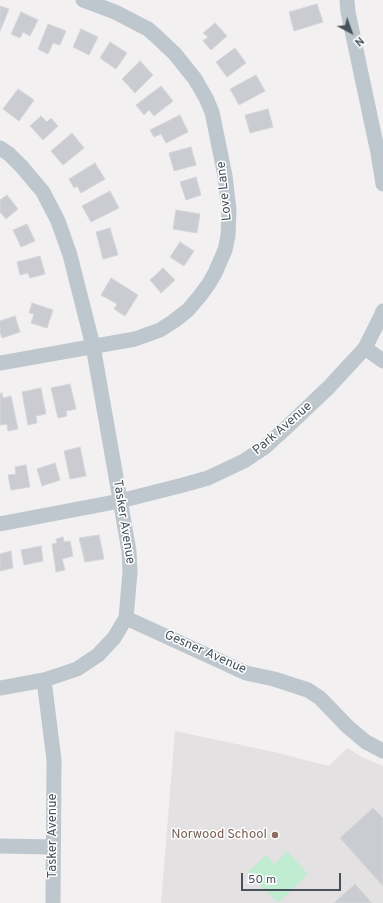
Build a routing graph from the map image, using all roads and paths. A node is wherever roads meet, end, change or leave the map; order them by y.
1 (84, 0) edge
2 (348, 0) edge
3 (0, 148) edge
4 (381, 152) edge
5 (383, 184) edge
6 (383, 311) edge
7 (92, 346) junction
8 (365, 348) junction
9 (383, 361) edge
10 (0, 363) edge
11 (120, 501) junction
12 (0, 524) edge
13 (126, 618) junction
14 (44, 680) junction
15 (0, 688) edge
16 (383, 752) edge
17 (0, 846) edge
18 (53, 847) junction
19 (53, 903) edge

1 - 7 street, Love Lane
2 - 4 street
3 - 7 street, Tasker Avenue
4 - 5 street
6 - 8 street, Park Avenue
7 - 10 street, Love Lane
7 - 11 street, Tasker Avenue
8 - 9 street
8 - 11 street, Park Avenue
11 - 12 street, Park Avenue
11 - 13 street, Tasker Avenue
13 - 14 street, Tasker Avenue
13 - 16 street, Gesner Avenue
14 - 15 street
14 - 18 street, Tasker Avenue
17 - 18 street
18 - 19 street, Tasker Avenue

